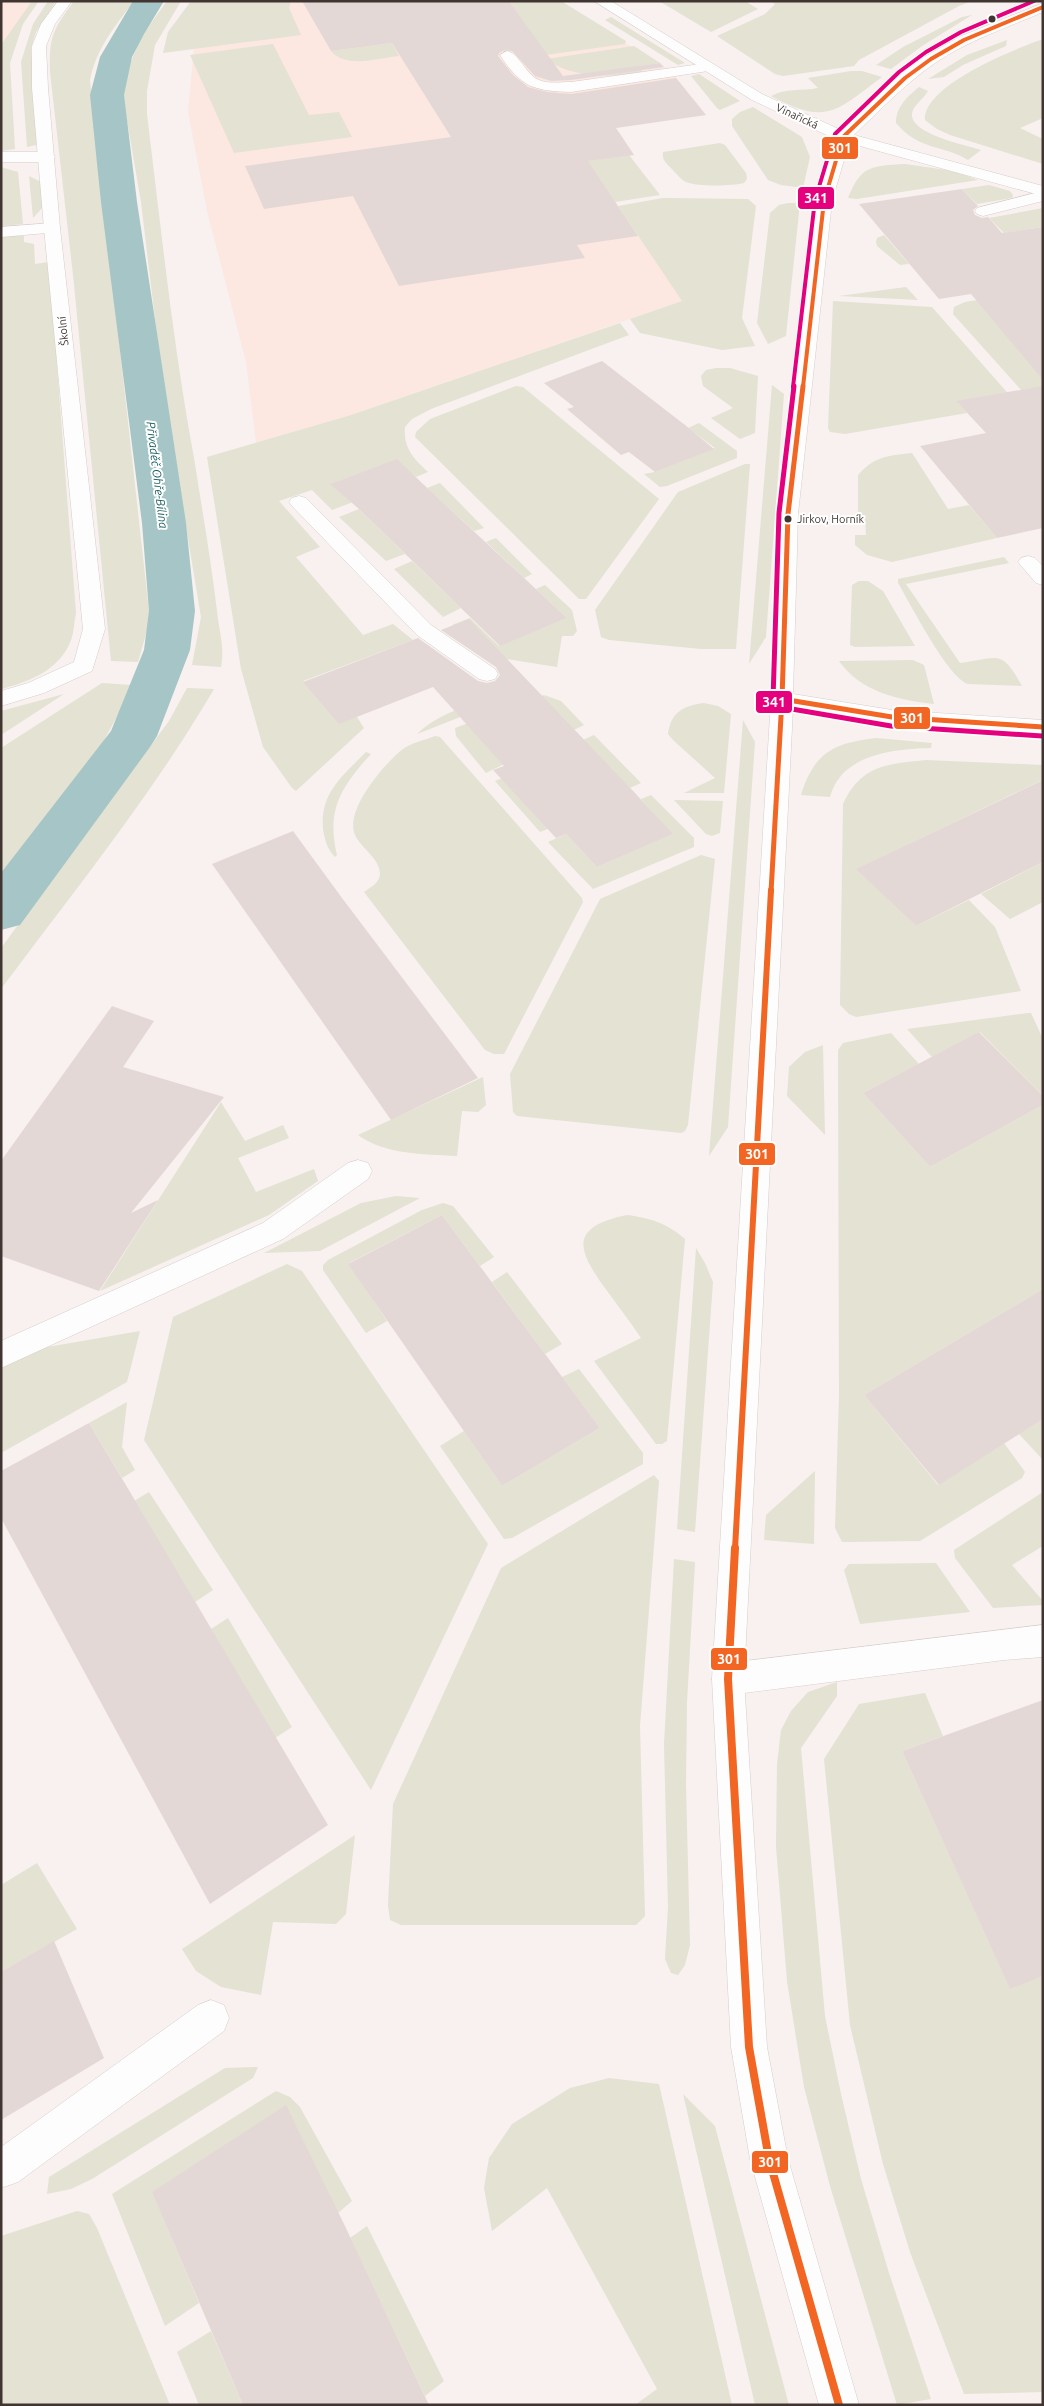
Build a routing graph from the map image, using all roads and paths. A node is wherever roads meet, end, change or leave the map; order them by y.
1 (65, 1) edge
2 (605, 2) edge
3 (1043, 7) edge
4 (507, 55) dead end
5 (708, 67) junction
6 (843, 137) junction
7 (47, 157) junction
8 (1, 158) edge
9 (1043, 191) edge
10 (1043, 196) edge
11 (983, 211) dead end
12 (52, 228) junction
13 (1, 232) edge
14 (300, 502) dead end
15 (1028, 562) dead end
16 (1043, 579) edge
17 (487, 674) dead end
18 (1, 699) edge
19 (782, 700) junction
20 (1043, 726) edge
21 (358, 1171) dead end
22 (1, 1355) edge
23 (1043, 1642) edge
24 (728, 1679) junction
25 (211, 2018) dead end
26 (4, 2168) dead end
27 (840, 2405) edge

1 - 7 street, Školní
2 - 5 street, Vinařická
3 - 6 street
4 - 5 street
5 - 6 street, Vinařická
6 - 9 street, Vinařická
6 - 19 street
7 - 8 street
7 - 12 street, Školní
10 - 11 street
12 - 13 street
12 - 18 street, Školní
14 - 17 street
15 - 16 street
19 - 20 street
19 - 24 street
21 - 22 street
23 - 24 street
24 - 27 street
25 - 26 street

